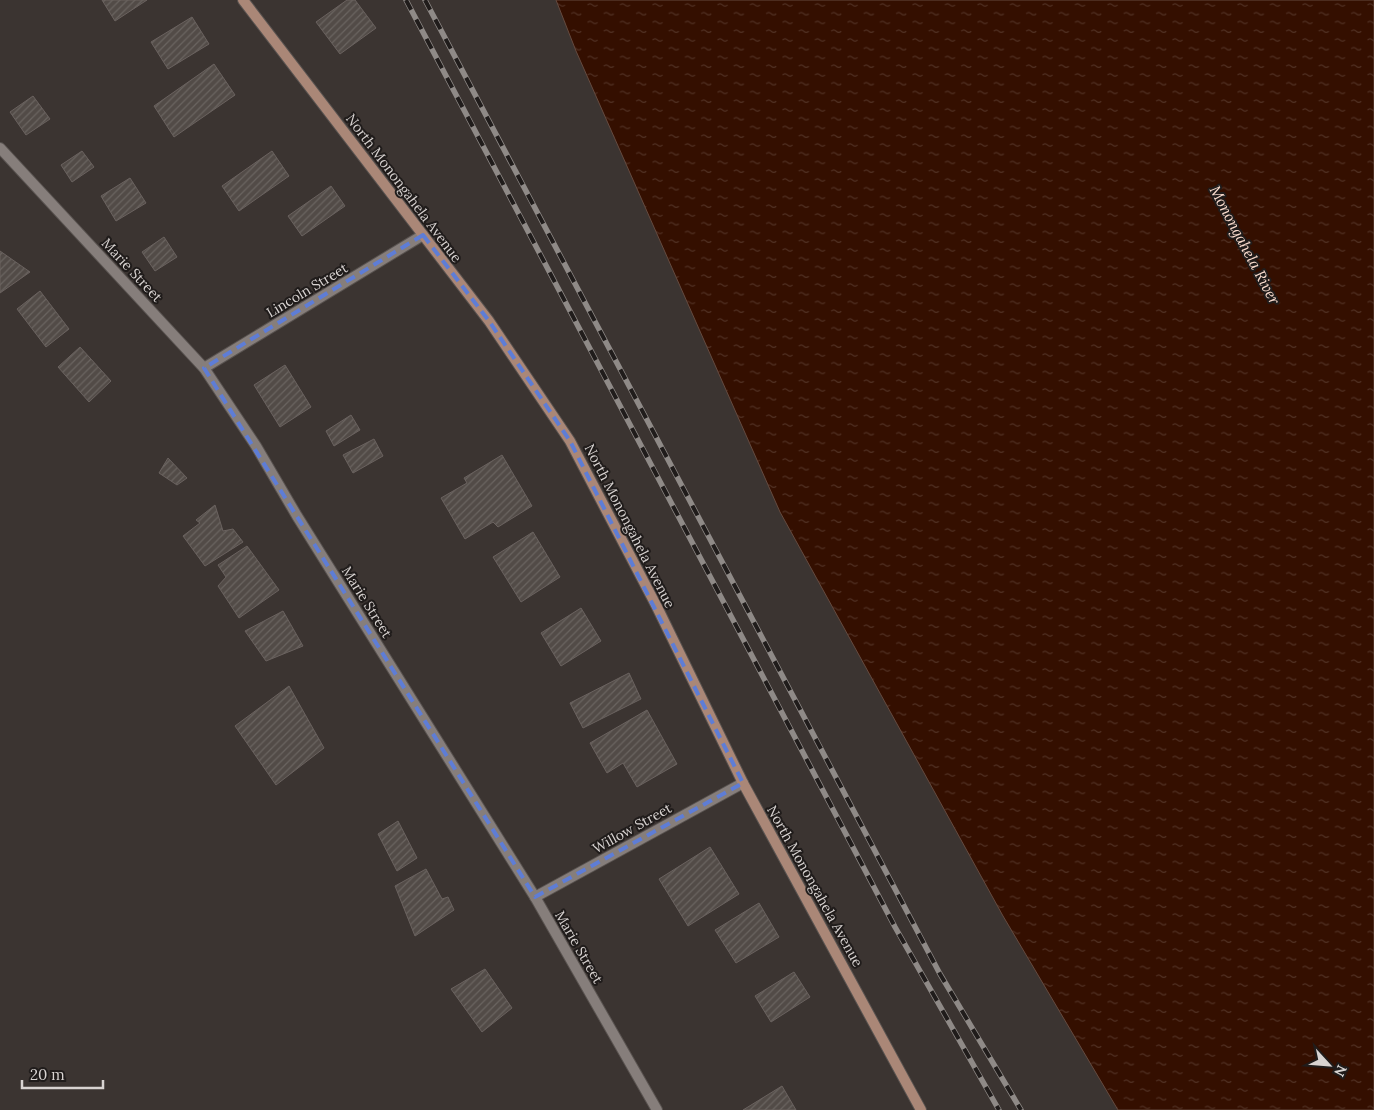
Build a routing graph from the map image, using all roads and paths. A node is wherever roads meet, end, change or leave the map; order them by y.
1 (243, 0) edge
2 (0, 148) edge
3 (423, 235) junction
4 (204, 368) junction
5 (742, 784) junction
6 (535, 897) junction
7 (657, 1110) edge
8 (921, 1110) edge

1 - 3 main road, North Monongahela Avenue
2 - 4 street, Marie Street
3 - 4 street, Lincoln Street
3 - 5 main road, North Monongahela Avenue
4 - 6 street, Marie Street
5 - 6 street, Willow Street
5 - 8 main road, North Monongahela Avenue
6 - 7 street, Marie Street

